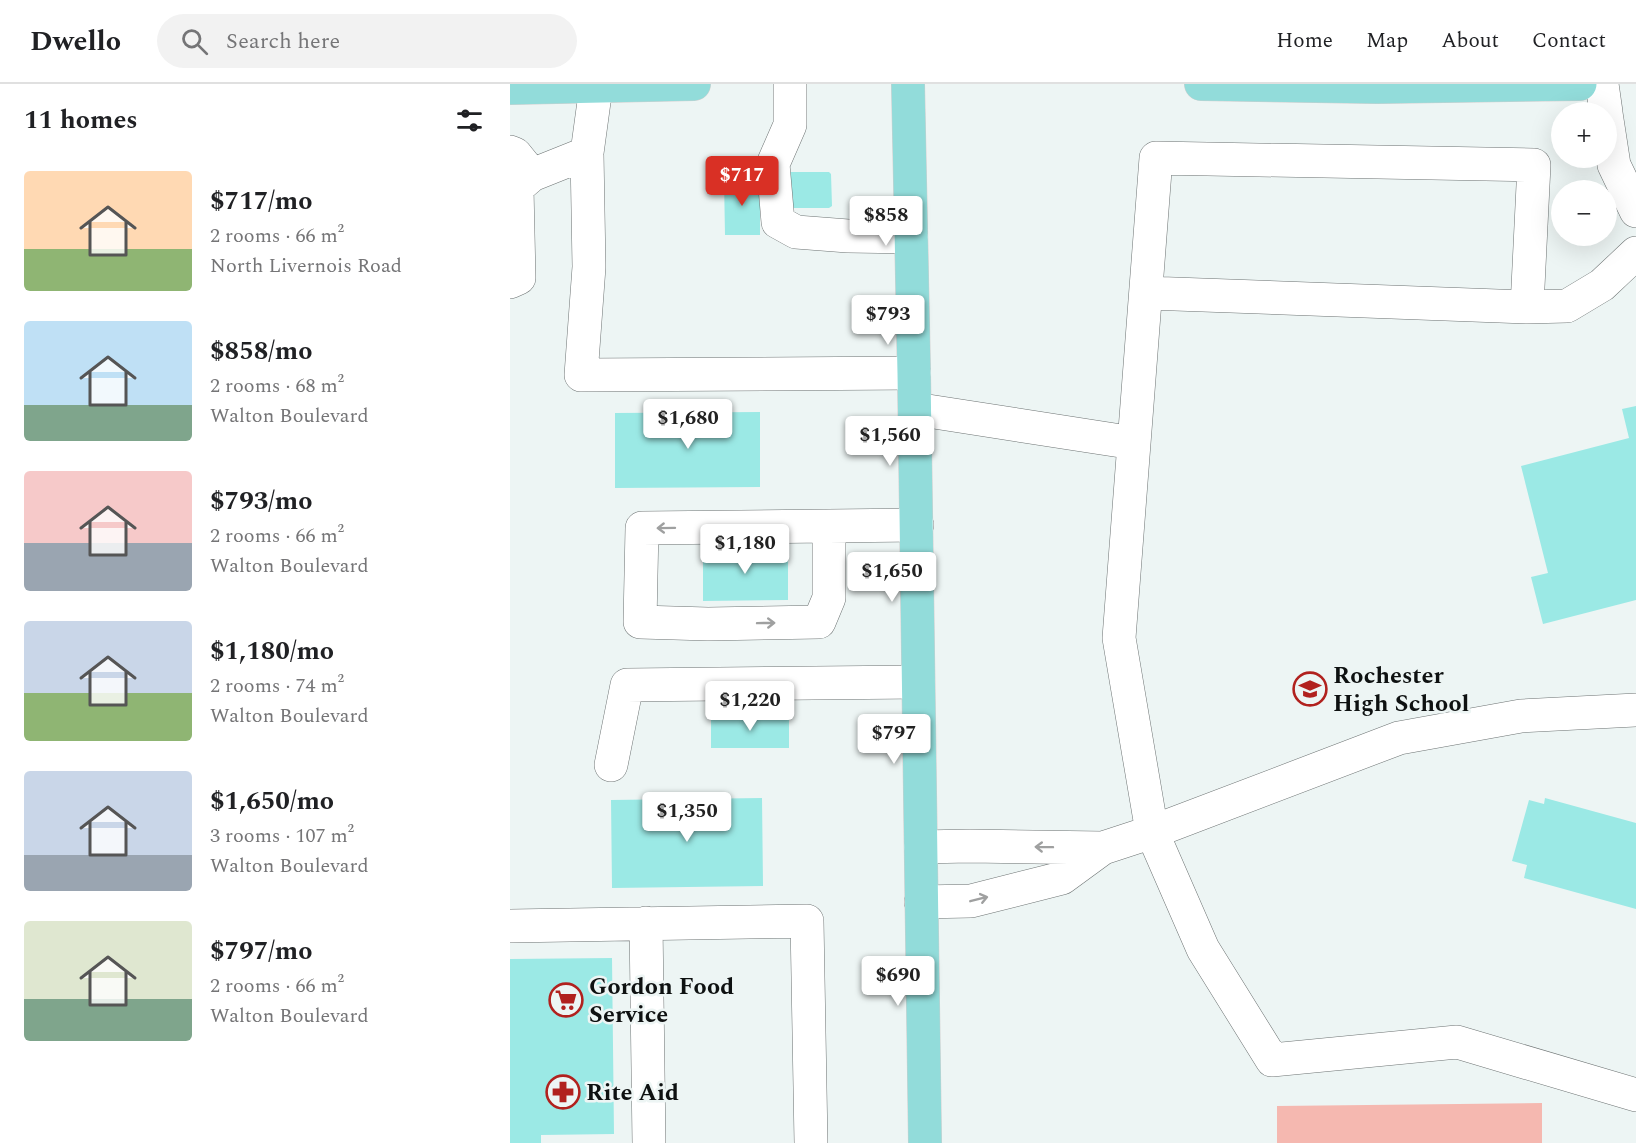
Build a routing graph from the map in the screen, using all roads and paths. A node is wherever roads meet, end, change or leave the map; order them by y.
1 (694, 84) edge
2 (790, 84) edge
3 (908, 84) edge
4 (1201, 84) edge
5 (1246, 84) edge
6 (1580, 84) edge
7 (1602, 84) edge
8 (599, 85) edge
9 (510, 88) edge
10 (1604, 102) edge
11 (1617, 143) edge
12 (587, 153) junction
13 (521, 163) edge
14 (1625, 164) edge
15 (1636, 211) edge
16 (911, 237) junction
17 (1636, 252) edge
18 (510, 282) edge
19 (1147, 293) junction
20 (1527, 307) junction
21 (914, 373) junction
22 (915, 409) junction
23 (1134, 443) junction
24 (916, 525) junction
25 (829, 527) junction
26 (918, 682) junction
27 (1636, 710) edge
28 (611, 765) dead end
29 (1152, 832) junction
30 (921, 847) junction
31 (1103, 848) junction
32 (921, 902) junction
33 (646, 923) junction
34 (510, 926) edge
35 (1636, 1095) edge
36 (649, 1143) edge
37 (812, 1143) edge
38 (926, 1143) edge

1 - 8 main road
2 - 16 lane
3 - 16 main road
4 - 5 main road
5 - 6 main road
7 - 10 lane
8 - 9 main road
8 - 12 lane
11 - 14 lane
12 - 13 lane
12 - 21 lane
13 - 18 lane
14 - 15 lane
16 - 21 main road
17 - 20 lane
19 - 20 lane
19 - 20 lane
19 - 23 lane
21 - 22 main road
22 - 23 lane
22 - 24 main road
23 - 29 lane
24 - 25 lane
24 - 26 main road
25 -> 25 lane
26 - 28 lane
26 - 30 main road
27 - 29 lane
29 - 31 lane
29 - 35 lane
31 -> 30 lane
30 - 32 main road
32 -> 31 lane
32 - 38 main road
33 - 34 lane
33 - 36 lane
33 - 37 lane

